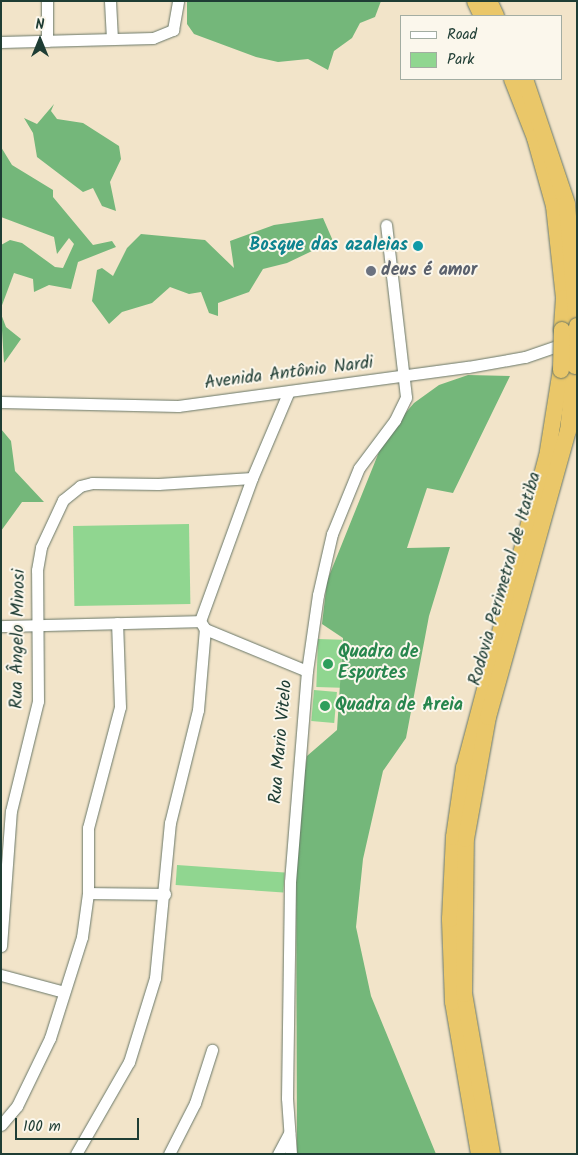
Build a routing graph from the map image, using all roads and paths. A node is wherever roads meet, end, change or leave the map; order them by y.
1 (46, 1) edge
2 (110, 1) edge
3 (178, 1) edge
4 (475, 1) edge
5 (489, 1) edge
6 (482, 15) edge
7 (496, 15) edge
8 (112, 39) junction
9 (47, 41) junction
10 (1, 42) edge
11 (512, 80) edge
12 (525, 80) edge
13 (386, 225) dead end
14 (570, 328) edge
15 (577, 338) edge
16 (568, 368) junction
17 (404, 376) junction
18 (288, 393) junction
19 (1, 402) edge
20 (252, 478) junction
21 (117, 623) junction
22 (38, 625) junction
23 (203, 625) junction
24 (1, 626) edge
25 (307, 671) junction
26 (5, 873) edge
27 (88, 892) junction
28 (166, 894) junction
29 (1, 946) edge
30 (1, 975) edge
31 (64, 992) junction
32 (212, 1050) dead end
33 (1, 1125) edge
34 (290, 1132) junction
35 (76, 1154) edge
36 (169, 1154) edge
37 (278, 1154) edge
38 (291, 1154) edge
39 (479, 1154) edge
40 (492, 1154) edge

1 - 9 street
2 - 8 street
3 - 8 street
4 - 6 highway
5 - 7 highway
8 - 9 street
9 - 10 street
11 - 14 highway, Rodovia Perimetral de Itatiba
12 - 14 highway, Rodovia Perimetral de Itatiba
13 - 17 street, Rua Mario Vitelo
14 - 16 highway, Rodovia Perimetral de Itatiba, bridge
15 - 17 street, Avenida Antônio Nardi
16 - 39 highway, Rodovia Perimetral de Itatiba
16 - 40 highway, Rodovia Perimetral de Itatiba
17 - 18 street, Avenida Antônio Nardi
17 - 25 street, Rua Mario Vitelo
18 - 19 street, Avenida Antônio Nardi
18 - 20 street
20 - 22 street, Rua Ângelo Minosi
20 - 23 street
21 - 22 street
21 - 23 street
21 - 27 street
22 - 24 street
22 - 26 street, Rua Ângelo Minosi
23 - 25 street
23 - 28 street
25 - 34 street, Rua Mario Vitelo
26 - 29 street, Rua Ângelo Minosi
27 - 28 street
27 - 31 street
28 - 35 street
30 - 31 street
31 - 33 street
32 - 36 street
34 - 37 street
34 - 38 street, Rua Mario Vitelo

